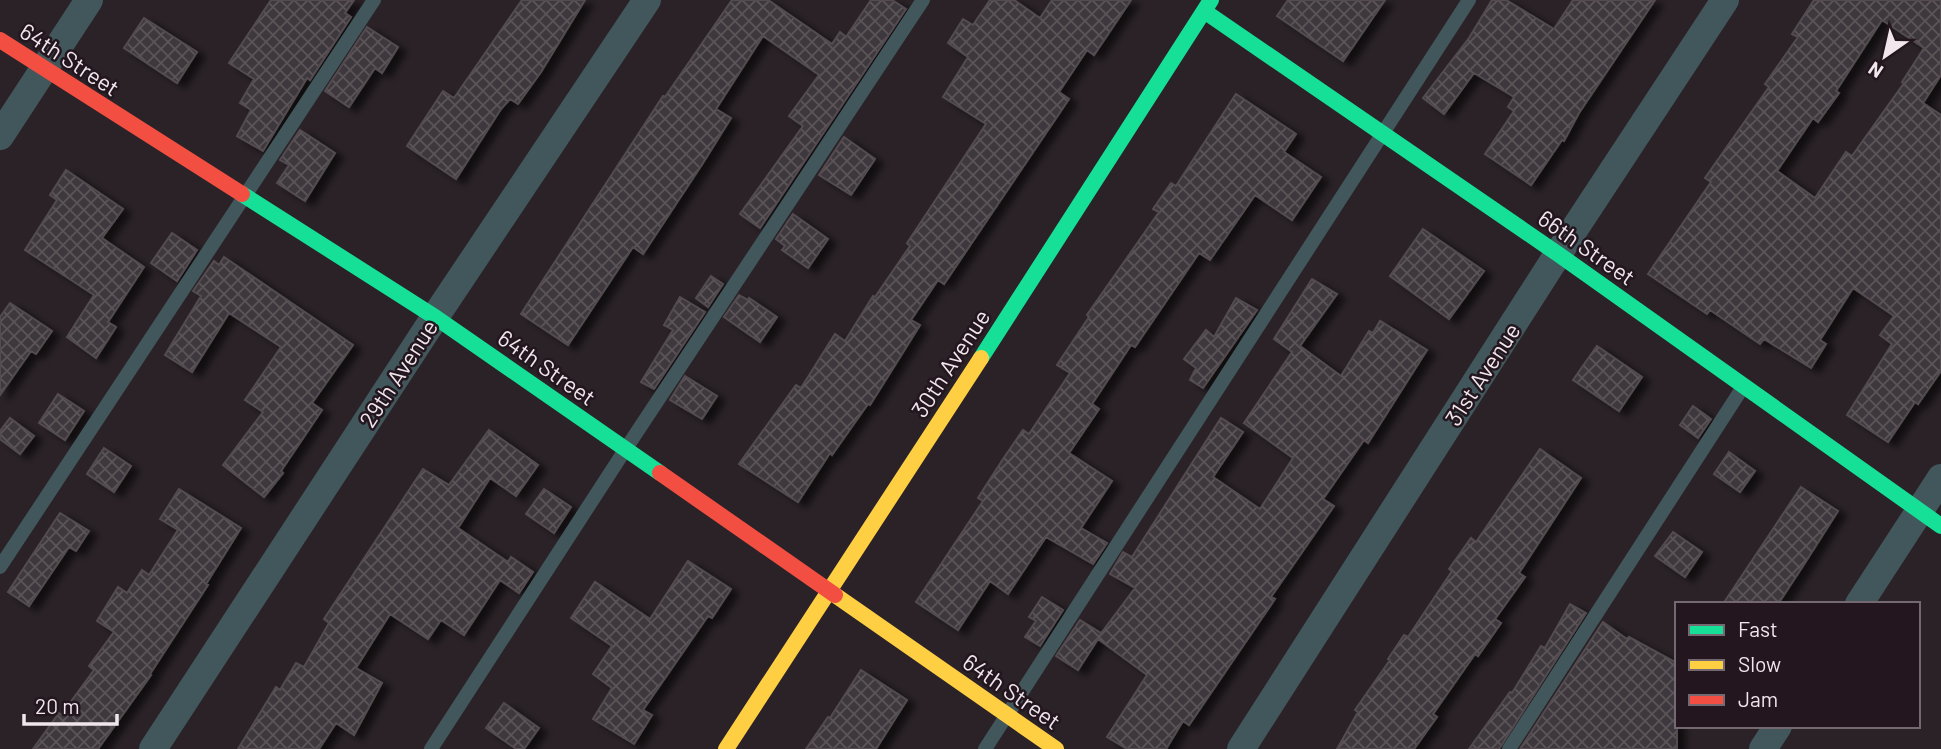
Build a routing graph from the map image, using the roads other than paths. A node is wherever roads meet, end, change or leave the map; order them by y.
1 (89, 0) edge
2 (374, 0) edge
3 (647, 0) edge
4 (923, 0) edge
5 (1469, 0) edge
6 (1725, 0) edge
7 (1207, 6) edge
8 (0, 40) edge
9 (44, 69) junction
10 (1382, 134) junction
11 (0, 136) edge
12 (244, 196) junction
13 (1558, 254) junction
14 (435, 317) junction
15 (1743, 386) junction
16 (625, 450) junction
17 (1941, 478) edge
18 (1930, 518) edge
19 (0, 567) edge
20 (829, 593) junction
21 (1861, 602) edge
22 (1007, 715) junction
23 (1777, 728) edge
24 (153, 749) edge
25 (431, 749) edge
26 (726, 749) edge
27 (985, 749) edge
28 (1056, 749) edge
29 (1241, 749) edge
30 (1509, 749) edge
31 (1763, 749) edge

1 - 9 street
2 - 12 lane
3 - 14 street, 29th Avenue
4 - 16 lane
5 - 10 lane
6 - 13 street, 31st Avenue
7 - 10 street, 66th Street
7 - 20 street, 30th Avenue
8 - 9 street, 64th Street
9 - 11 street
9 - 12 street, 64th Street
10 - 13 street, 66th Street
10 - 22 lane
12 - 14 street, 64th Street
12 - 19 lane
13 - 15 street, 66th Street
13 - 29 street, 31st Avenue
14 - 16 street, 64th Street
14 - 24 street, 29th Avenue
15 - 18 street, 66th Street
15 - 30 lane
16 - 20 street, 64th Street
16 - 25 lane
17 - 18 street
18 - 21 street
20 - 22 street, 64th Street
20 - 26 street, 30th Avenue
22 - 27 lane
22 - 28 street, 64th Street
23 - 31 street

